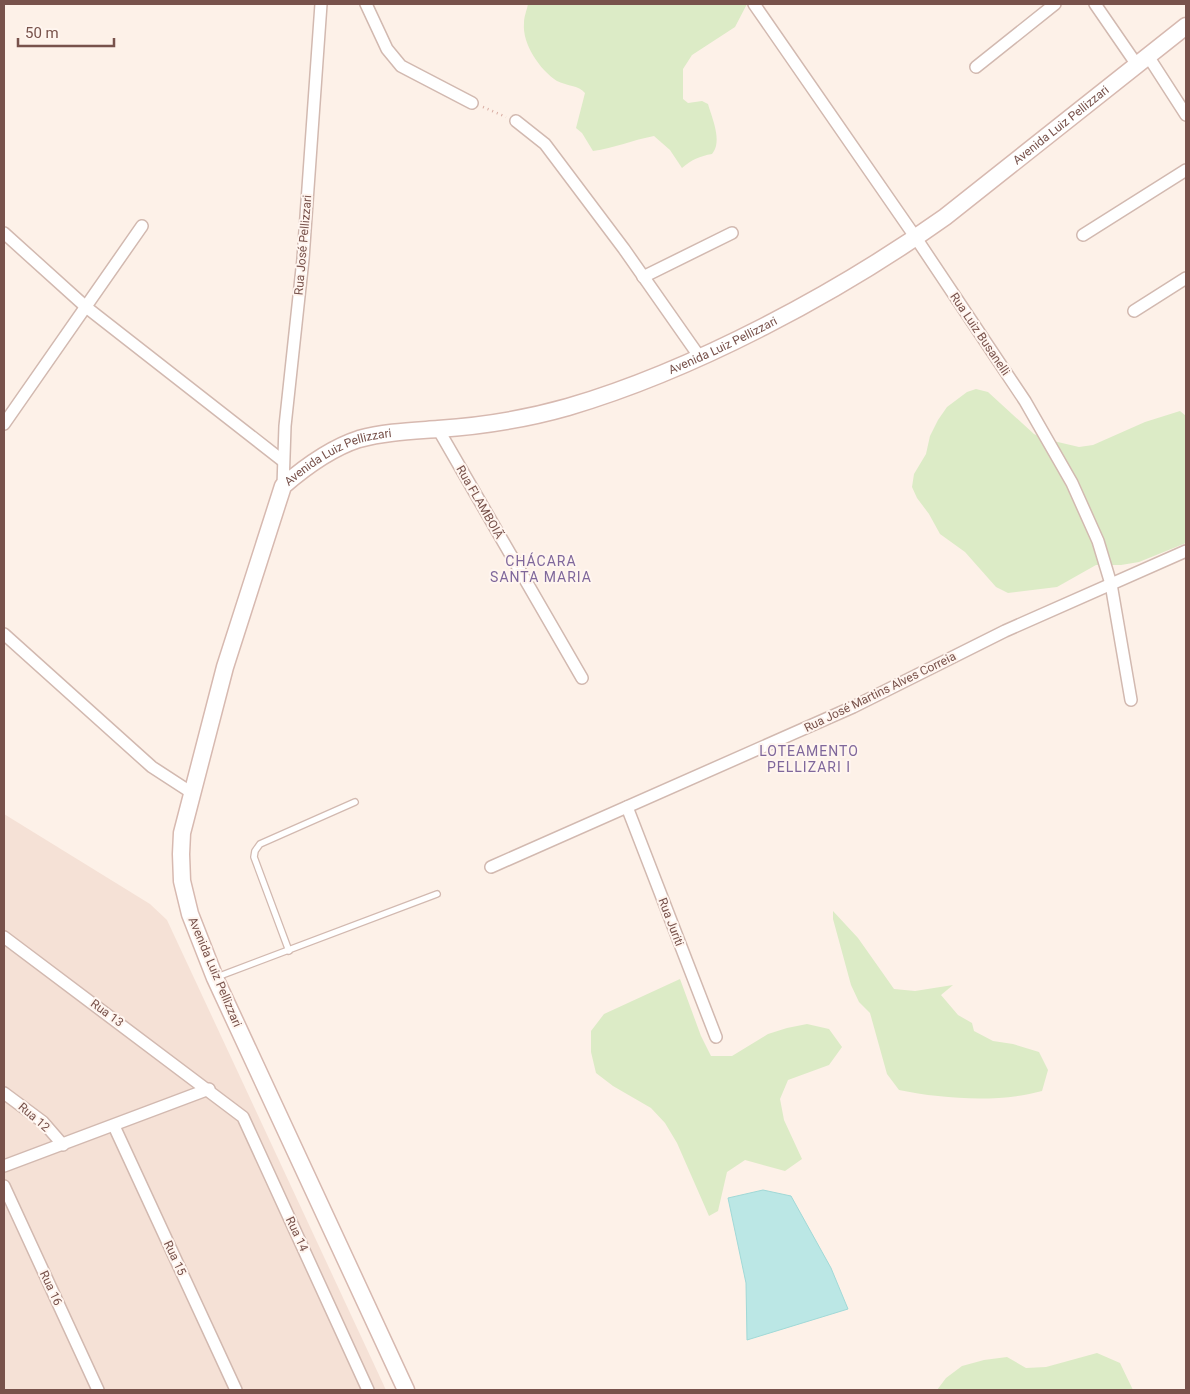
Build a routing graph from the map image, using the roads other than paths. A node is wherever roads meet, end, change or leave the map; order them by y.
1 (321, 4) edge
2 (366, 4) edge
3 (754, 4) edge
4 (1055, 4) edge
5 (1096, 4) edge
6 (1186, 26) edge
7 (1143, 61) junction
8 (976, 67) dead end
9 (472, 103) road end
10 (1186, 115) edge
11 (516, 121) road end
12 (1186, 170) edge
13 (142, 226) dead end
14 (4, 233) edge
15 (732, 233) dead end
16 (1083, 235) dead end
17 (916, 238) junction
18 (643, 277) junction
19 (1186, 278) edge
20 (86, 307) junction
21 (1134, 311) dead end
22 (699, 356) junction
23 (4, 424) edge
24 (438, 429) junction
25 (283, 461) junction
26 (283, 486) junction
27 (1186, 551) edge
28 (1111, 584) junction
29 (4, 634) edge
30 (582, 678) dead end
31 (1131, 700) dead end
32 (192, 793) junction
33 (355, 802) dead end
34 (626, 807) junction
35 (491, 867) dead end
36 (437, 894) dead end
37 (4, 937) edge
38 (289, 951) junction
39 (215, 978) junction
40 (716, 1036) dead end
41 (210, 1089) junction
42 (4, 1093) edge
43 (114, 1126) junction
44 (63, 1144) junction
45 (4, 1166) edge
46 (4, 1186) edge
47 (98, 1390) edge
48 (236, 1390) edge
49 (368, 1390) edge
50 (406, 1390) edge

1 - 25 street, Rua José Pellizzari
2 - 9 street
3 - 17 street, Rua Luiz Busanelli
4 - 8 street
5 - 7 street
6 - 7 main road, Avenida Luiz Pellizzari
7 - 10 street
7 - 17 main road, Avenida Luiz Pellizzari
11 - 18 street
12 - 16 street
13 - 20 street
14 - 20 street
15 - 18 street
17 - 22 main road, Avenida Luiz Pellizzari
17 - 28 street, Rua Luiz Busanelli
18 - 22 street
19 - 21 street
20 - 23 street
20 - 25 street
22 - 24 main road, Avenida Luiz Pellizzari
24 - 26 main road, Avenida Luiz Pellizzari
24 - 30 street, Rua FLAMBOIÃ
25 - 26 street, Rua José Pellizzari
26 - 32 main road, Avenida Luiz Pellizzari
27 - 28 street, Rua José Martins Alves Correia
28 - 31 street, Rua Luiz Busanelli
28 - 34 street, Rua José Martins Alves Correia
29 - 32 street
32 - 39 main road, Avenida Luiz Pellizzari
33 - 38 lane
34 - 35 street, Rua José Martins Alves Correia
34 - 40 street, Rua Juriti
36 - 38 lane
37 - 41 street, Rua 13
38 - 39 lane
39 - 50 main road, Avenida Luiz Pellizzari
41 - 43 street
41 - 49 street, Rua 14
42 - 44 street, Rua 12
43 - 44 street
43 - 48 street, Rua 15
44 - 45 street
46 - 47 street, Rua 16

